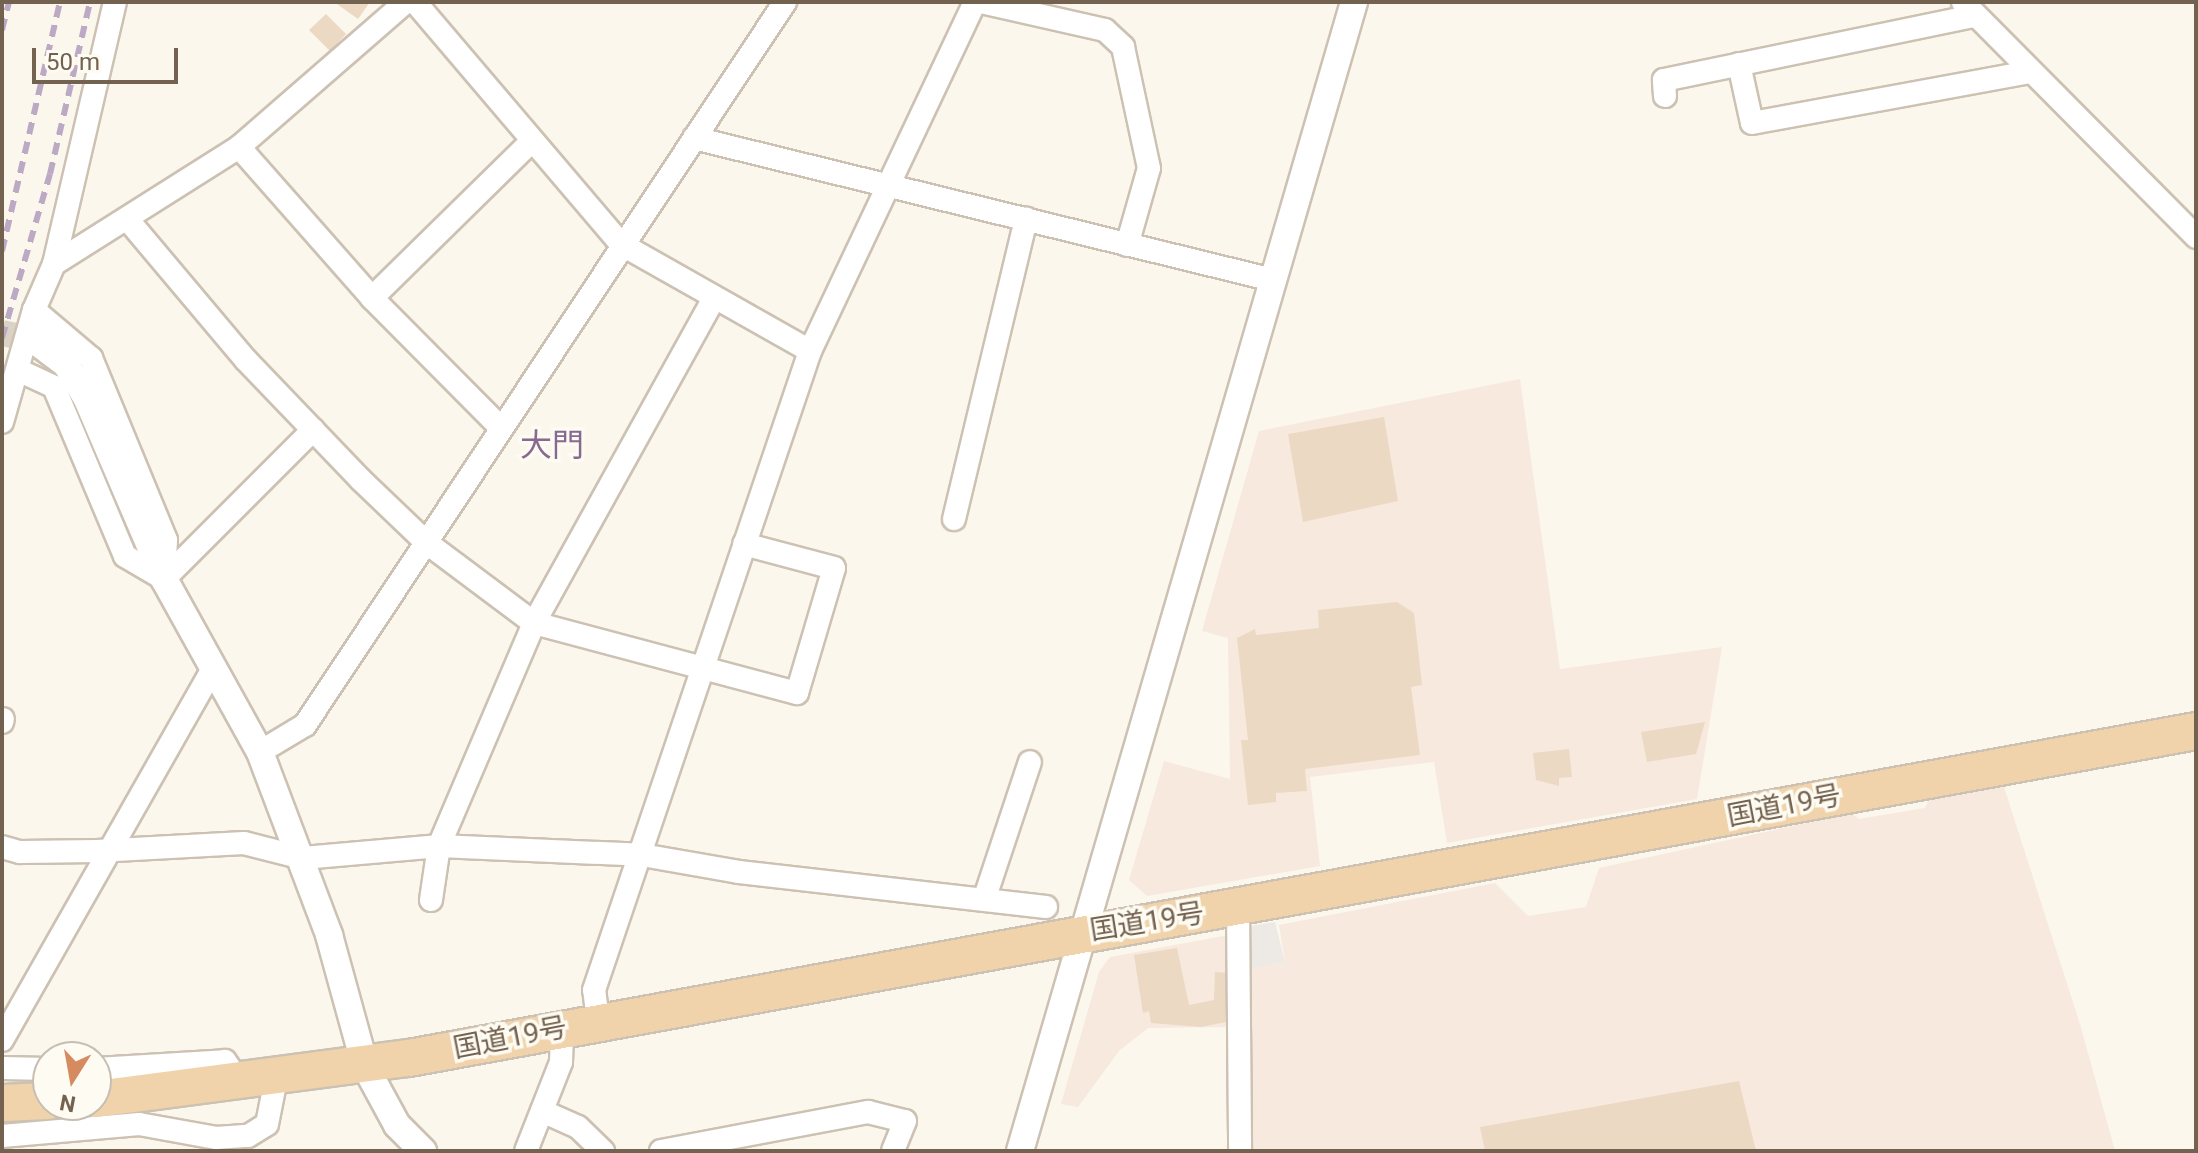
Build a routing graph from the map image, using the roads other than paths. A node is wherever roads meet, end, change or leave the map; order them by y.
1 (115, 2) edge
2 (406, 2) edge
3 (415, 2) edge
4 (785, 2) edge
5 (978, 2) edge
6 (1354, 2) edge
7 (1968, 9) edge
8 (1739, 64) junction
9 (2030, 72) junction
10 (1665, 96) dead end
11 (694, 138) junction
12 (531, 142) junction
13 (239, 147) junction
14 (887, 185) junction
15 (1026, 219) junction
16 (128, 220) junction
17 (2196, 237) edge
18 (621, 244) junction
19 (1127, 245) junction
20 (54, 264) junction
21 (1273, 280) junction
22 (372, 298) junction
23 (713, 300) junction
24 (34, 310) junction
25 (34, 340) tunnel mouth
26 (810, 351) junction
27 (18, 370) junction
28 (2, 422) edge
29 (501, 428) junction
30 (313, 430) junction
31 (954, 519) dead end
32 (427, 543) junction
33 (744, 544) junction
34 (164, 579) junction
35 (534, 623) junction
36 (213, 668) junction
37 (702, 669) junction
38 (2196, 731) edge
39 (260, 752) junction
40 (1030, 762) dead end
41 (439, 846) junction
42 (2, 847) edge
43 (108, 850) junction
44 (642, 855) junction
45 (303, 858) junction
46 (985, 897) junction
47 (431, 900) dead end
48 (1046, 907) dead end
49 (1238, 908) junction
50 (1084, 932) junction
51 (598, 1021) junction
52 (562, 1028) junction
53 (2, 1040) edge
54 (365, 1066) junction
55 (2, 1068) edge
56 (112, 1068) edge
57 (32, 1069) edge
58 (276, 1079) junction
59 (240, 1083) junction
60 (112, 1097) edge
61 (32, 1102) edge
62 (2, 1103) edge
63 (542, 1111) junction
64 (2, 1136) edge
65 (754, 1142) edge
66 (423, 1151) edge
67 (526, 1151) edge
68 (603, 1151) edge
69 (661, 1151) edge
70 (893, 1151) edge
71 (1020, 1151) edge
72 (1240, 1151) edge

1 - 20 street
2 - 13 street
3 - 12 street
4 - 11 street
5 - 14 street
5 - 19 street
6 - 21 street
7 - 8 street
7 - 9 street
8 - 9 street
8 - 10 street
9 - 17 street
11 - 14 street
11 - 18 street
12 - 18 street
12 - 22 street
13 - 16 street
13 - 22 street
14 - 15 street
14 - 26 street
15 - 19 street
15 - 31 street
16 - 20 street
16 - 30 street
18 - 23 street
18 - 29 street
19 - 21 street
20 - 24 street
21 - 50 street
22 - 29 street
23 - 26 street
23 - 35 street
24 - 27 street
24 - 34 street
25 - 34 street
26 - 33 street
27 - 28 street
27 - 34 street
29 - 32 street
30 - 32 street
30 - 34 street
32 - 35 street
32 - 39 street
33 - 37 street
33 - 37 street
34 - 36 street
35 - 37 street
35 - 41 street
36 - 39 street
36 - 43 street
37 - 44 street
38 - 49 highway, 国道19号
39 - 45 street
40 - 46 street
41 - 44 street
41 - 45 street
41 - 47 street
42 - 43 street
43 - 45 street
43 - 53 street
44 - 46 street
44 - 51 street
45 - 54 street
46 - 48 street
49 - 50 highway, 国道19号
49 - 72 street
50 - 51 highway, 国道19号
50 - 71 street
51 - 52 highway, 国道19号
52 - 54 highway, 国道19号
52 - 63 street
54 - 58 highway, 国道19号
54 - 66 street
55 - 57 street
56 - 59 street
58 - 59 highway, 国道19号
58 - 64 street
59 - 60 highway, 国道19号
61 - 62 highway
63 - 67 street
63 - 68 street
65 - 69 street
65 - 70 street

